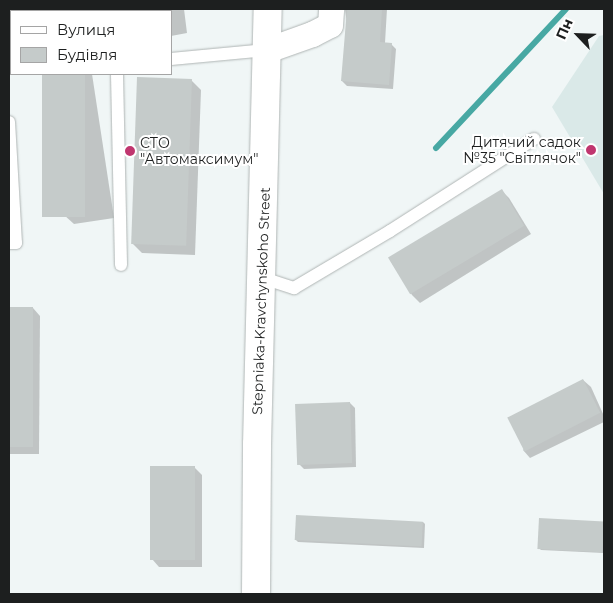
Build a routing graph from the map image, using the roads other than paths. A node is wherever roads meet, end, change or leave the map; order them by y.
1 (268, 9) edge
2 (331, 9) edge
3 (267, 50) junction
4 (172, 59) edge
5 (117, 75) edge
6 (9, 122) edge
7 (534, 139) dead end
8 (9, 243) edge
9 (121, 265) dead end
10 (263, 278) junction
11 (256, 594) edge

1 - 3 main road, Stepniaka-Kravchynskoho Street
2 - 3 street
3 - 4 lane
3 - 10 main road, Stepniaka-Kravchynskoho Street
5 - 9 lane
6 - 8 lane
7 - 10 lane
10 - 11 main road, Stepniaka-Kravchynskoho Street

